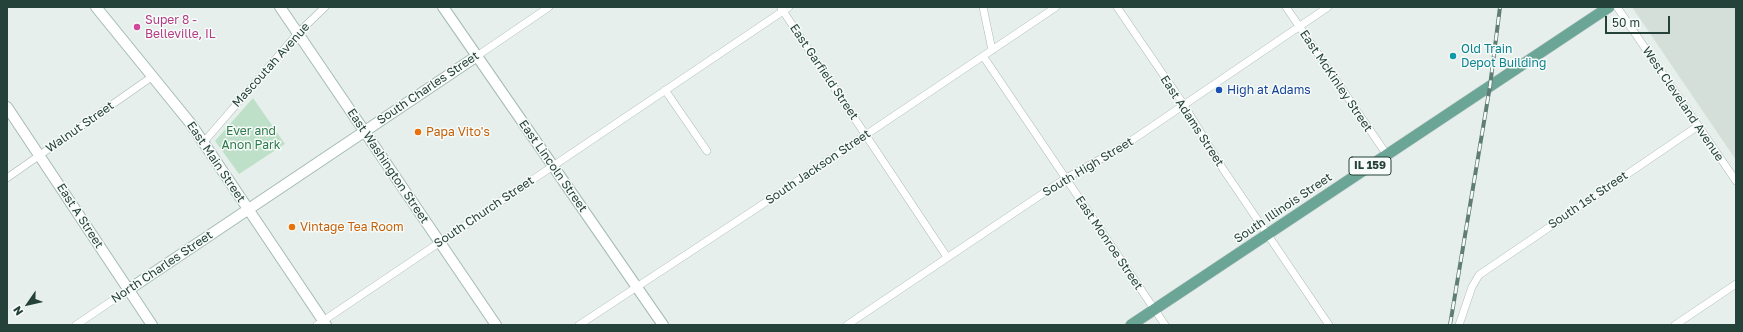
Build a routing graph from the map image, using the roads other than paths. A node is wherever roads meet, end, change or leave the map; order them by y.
1 (96, 7) edge
2 (280, 7) edge
3 (325, 7) edge
4 (443, 7) edge
5 (549, 7) edge
6 (983, 7) edge
7 (1056, 7) edge
8 (1117, 7) edge
9 (1286, 7) edge
10 (1328, 7) edge
11 (1609, 7) edge
12 (1617, 7) edge
13 (784, 8) edge
14 (1299, 27) junction
15 (298, 33) junction
16 (992, 50) junction
17 (477, 56) junction
18 (984, 56) junction
19 (153, 76) junction
20 (665, 90) junction
21 (1184, 105) junction
22 (7, 107) edge
23 (1698, 126) junction
24 (364, 131) junction
25 (865, 134) junction
26 (203, 143) junction
27 (707, 151) dead end
28 (1387, 155) junction
29 (40, 156) junction
30 (552, 167) junction
31 (7, 178) edge
32 (1066, 178) junction
33 (1736, 181) edge
34 (247, 209) junction
35 (1267, 234) junction
36 (440, 242) junction
37 (947, 257) junction
38 (1736, 284) edge
39 (637, 287) junction
40 (128, 290) junction
41 (1154, 309) junction
42 (322, 324) edge
43 (76, 325) edge
44 (152, 325) edge
45 (496, 325) edge
46 (578, 325) edge
47 (663, 325) edge
48 (846, 325) edge
49 (1131, 325) edge
50 (1165, 325) edge
51 (1329, 325) edge
52 (1459, 325) edge
53 (1675, 325) edge

1 - 19 street, East Main Street
2 - 15 street, East Washington Street
3 - 15 street, Mascoutah Avenue
4 - 17 street, East Lincoln Street
5 - 17 street, South Charles Street
6 - 16 street
7 - 16 street, South Jackson Street
8 - 21 street, East Adams Street
9 - 14 street, East McKinley Street
10 - 14 street, South High Street
11 - 28 main road, South Illinois Street / IL 159
12 - 23 street, West Cleveland Avenue
13 - 20 street, South Church Street
13 - 25 street, East Garfield Street
14 - 21 street, South High Street
14 - 28 street, East McKinley Street
15 - 24 street, East Washington Street
15 - 26 street, Mascoutah Avenue
16 - 18 street, South Jackson Street
17 - 24 street, South Charles Street
17 - 30 street, East Lincoln Street
18 - 25 street, South Jackson Street
18 - 32 street, East Monroe Street
19 - 26 street, East Main Street
19 - 29 street, Walnut Street
20 - 27 street
20 - 30 street, South Church Street
21 - 32 street, South High Street
21 - 35 street, East Adams Street
22 - 29 street, East A Street
23 - 33 street, West Cleveland Avenue
23 - 52 street, South 1st Street
24 - 34 street, South Charles Street
24 - 36 street, East Washington Street
25 - 37 street, East Garfield Street
25 - 39 street, South Jackson Street
26 - 34 street, East Main Street
28 - 35 main road, South Illinois Street / IL 159
29 - 31 street, Walnut Street
29 - 40 street, East A Street
30 - 36 street, South Church Street
30 - 39 street, East Lincoln Street
32 - 37 street, South High Street
32 - 41 street, East Monroe Street
34 - 40 street, North Charles Street
34 - 42 street, East Main Street
35 - 41 main road, South Illinois Street / IL 159
35 - 51 street, East Adams Street
36 - 42 street, South Church Street
36 - 45 street, East Washington Street
37 - 48 street, South High Street
38 - 53 street
39 - 46 street, South Jackson Street
39 - 47 street, East Lincoln Street
40 - 43 street, North Charles Street
40 - 44 street, East A Street
41 - 49 main road, South Illinois Street / IL 159
41 - 50 street, East Monroe Street

